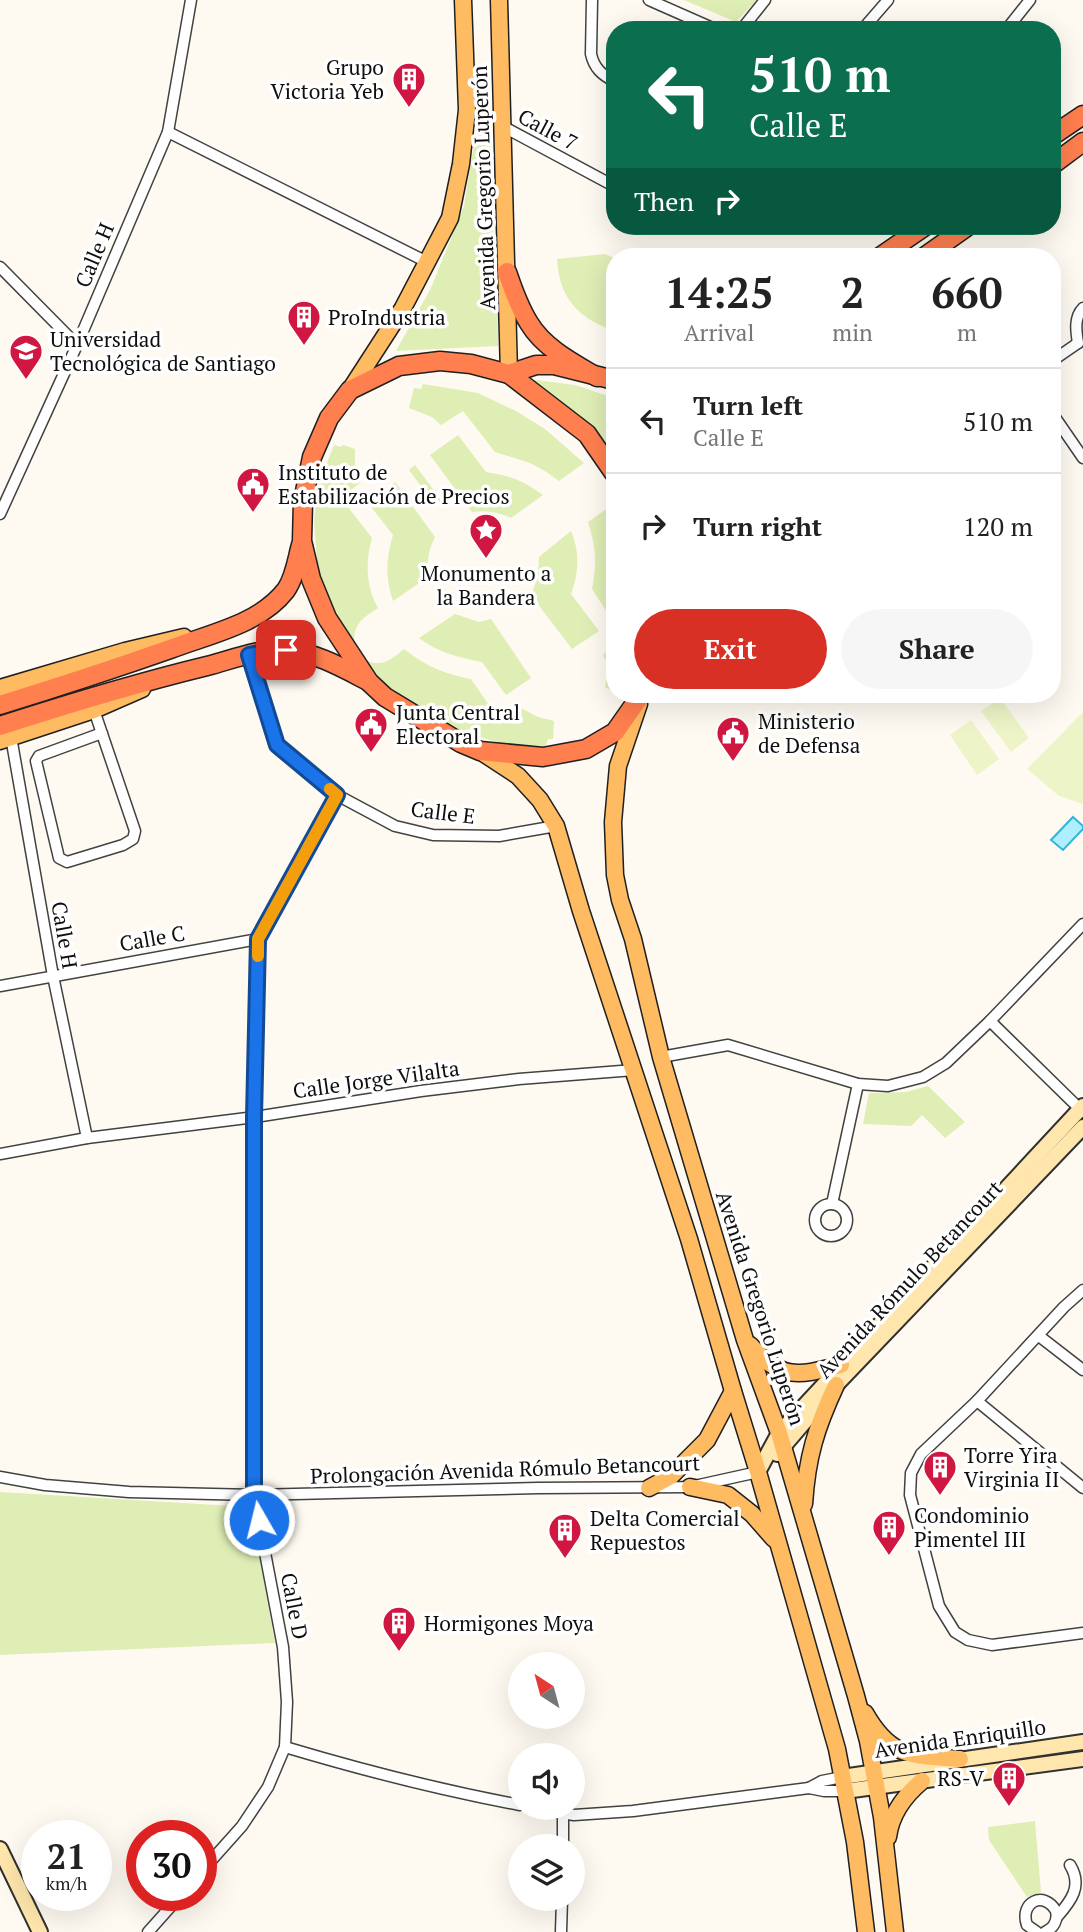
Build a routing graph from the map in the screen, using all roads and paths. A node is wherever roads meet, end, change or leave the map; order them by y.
1 (191, 0) edge
2 (463, 0) edge
3 (499, 0) edge
4 (592, 0) edge
5 (649, 0) edge
6 (765, 0) edge
7 (888, 0) edge
8 (1030, 0) edge
9 (697, 21) edge
10 (748, 21) edge
11 (872, 21) edge
12 (1013, 21) edge
13 (606, 76) edge
14 (1083, 115) edge
15 (502, 126) junction
16 (1061, 130) edge
17 (168, 132) junction
18 (1083, 142) edge
19 (1061, 158) edge
20 (606, 182) edge
21 (957, 235) edge
22 (940, 248) edge
23 (427, 261) junction
24 (0, 267) edge
25 (507, 272) junction
26 (1083, 308) edge
27 (1081, 344) edge
28 (76, 345) junction
29 (1061, 356) edge
30 (509, 374) junction
31 (606, 379) edge
32 (350, 390) junction
33 (1061, 426) edge
34 (1083, 458) edge
35 (606, 461) edge
36 (0, 514) edge
37 (302, 541) junction
38 (237, 624) junction
39 (249, 655) junction
40 (179, 673) junction
41 (369, 682) junction
42 (0, 688) edge
43 (636, 703) edge
44 (639, 703) edge
45 (0, 705) edge
46 (94, 710) junction
47 (102, 733) junction
48 (4, 735) edge
49 (480, 751) junction
50 (337, 795) junction
51 (556, 826) junction
52 (1083, 924) edge
53 (258, 939) junction
54 (52, 976) junction
55 (0, 986) edge
56 (990, 1021) junction
57 (661, 1057) junction
58 (634, 1070) junction
59 (858, 1084) junction
60 (1082, 1109) edge
61 (254, 1117) junction
62 (1083, 1127) edge
63 (87, 1139) junction
64 (0, 1154) edge
65 (832, 1204) dead end
66 (1083, 1290) edge
67 (1039, 1336) junction
68 (745, 1340) junction
69 (841, 1365) junction
70 (1083, 1370) edge
71 (836, 1385) junction
72 (733, 1391) junction
73 (976, 1401) junction
74 (781, 1441) junction
75 (758, 1472) junction
76 (0, 1477) edge
77 (690, 1487) junction
78 (649, 1488) junction
79 (1083, 1488) edge
80 (796, 1491) junction
81 (254, 1495) junction
82 (804, 1517) junction
83 (776, 1542) junction
84 (1083, 1633) edge
85 (856, 1696) junction
86 (1083, 1742) edge
87 (285, 1747) junction
88 (1055, 1754) junction
89 (960, 1759) junction
90 (1083, 1759) edge
91 (873, 1771) junction
92 (922, 1781) junction
93 (844, 1784) junction
94 (809, 1788) junction
95 (876, 1788) junction
96 (508, 1802) edge
97 (585, 1813) edge
98 (0, 1849) edge
99 (887, 1850) junction
100 (217, 1853) edge
101 (1070, 1866) dead end
102 (167, 1911) edge
103 (562, 1911) edge
104 (1054, 1927) edge
105 (40, 1932) edge
106 (148, 1932) edge
107 (561, 1932) edge
108 (866, 1932) edge
109 (895, 1932) edge
110 (1037, 1932) edge

1 - 17 street, Calle H
2 - 23 main road, Avenida Gregorio Luperón
3 - 15 main road, Avenida Gregorio Luperón
4 - 13 street
5 - 9 street
6 - 10 street
7 - 11 street
8 - 12 street
14 - 16 highway
15 - 20 street, Calle 7
15 - 25 main road, Avenida Gregorio Luperón
17 - 23 street
17 - 28 street, Calle H
18 - 19 highway
21 - 22 highway
23 - 32 main road, Avenida Gregorio Luperón
24 - 28 street
25 - 30 main road, Avenida Gregorio Luperón
25 - 31 highway
26 - 27 street
27 - 29 street
28 - 36 street, Calle H
30 - 31 highway
30 - 32 highway
30 - 35 highway
32 - 37 highway
33 - 34 street
37 - 38 highway
37 - 41 highway
38 - 42 main road
38 - 45 highway
39 - 40 highway
39 - 41 highway
39 - 50 street, Calle E
40 - 46 main road
40 - 48 highway
41 - 49 highway
43 - 49 highway
44 - 57 main road, Avenida Gregorio Luperón
46 - 47 street
46 - 48 main road
47 - 47 street
48 - 54 street, Calle H
49 - 51 main road
50 - 51 street, Calle E
50 - 53 street, Calle D
51 - 58 main road
52 - 56 street
53 - 54 street, Calle C
53 - 61 street, Calle D
54 - 55 street, Calle C
54 - 63 street, Calle H
56 - 59 street
56 - 60 street
57 - 59 street
57 - 68 main road, Avenida Gregorio Luperón
58 - 61 street, Calle Jorge Vilalta
58 - 72 main road
59 - 65 street
60 - 69 main road, Avenida Rómulo Betancourt
61 - 63 street, Calle Jorge Vilalta
61 - 81 street, Calle D
62 - 71 main road, Avenida Rómulo Betancourt
63 - 64 street, Calle Jorge Vilalta
66 - 67 street
67 - 70 street
67 - 73 street
68 - 69 main road
68 - 74 main road, Avenida Gregorio Luperón
69 - 74 main road, Avenida Rómulo Betancourt
71 - 74 main road, Avenida Rómulo Betancourt
71 - 82 main road
72 - 75 main road
72 - 78 main road
73 - 79 street
73 - 84 street
74 - 75 main road, Avenida Rómulo Betancourt
74 - 80 main road, Avenida Gregorio Luperón
75 - 77 street, Prolongación Avenida Rómulo Betancourt
75 - 80 main road
75 - 83 main road
76 - 81 street, Prolongación Avenida Rómulo Betancourt
77 - 78 street, Prolongación Avenida Rómulo Betancourt
77 - 83 main road
78 - 81 street, Prolongación Avenida Rómulo Betancourt
80 - 82 main road, Avenida Gregorio Luperón
81 - 87 street, Calle D
82 - 85 main road, Avenida Gregorio Luperón
83 - 93 main road
85 - 89 main road
85 - 91 main road, Avenida Gregorio Luperón
86 - 88 main road, Avenida Enriquillo
87 - 96 street
87 - 100 street, Calle D
88 - 89 main road, Avenida Enriquillo
88 - 90 main road, Avenida Enriquillo
88 - 92 main road, Avenida Enriquillo
89 - 91 main road, Avenida Enriquillo
91 - 93 main road, Avenida Enriquillo
91 - 95 main road, Avenida Gregorio Luperón
92 - 95 main road, Avenida Enriquillo
92 - 99 main road
93 - 94 street
93 - 94 street
93 - 95 main road, Avenida Enriquillo
93 - 108 main road
94 - 97 street
95 - 99 main road, Avenida Gregorio Luperón
98 - 105 main road
99 - 109 main road, Avenida Gregorio Luperón
101 - 104 street
102 - 106 street
103 - 107 street
104 - 110 street

